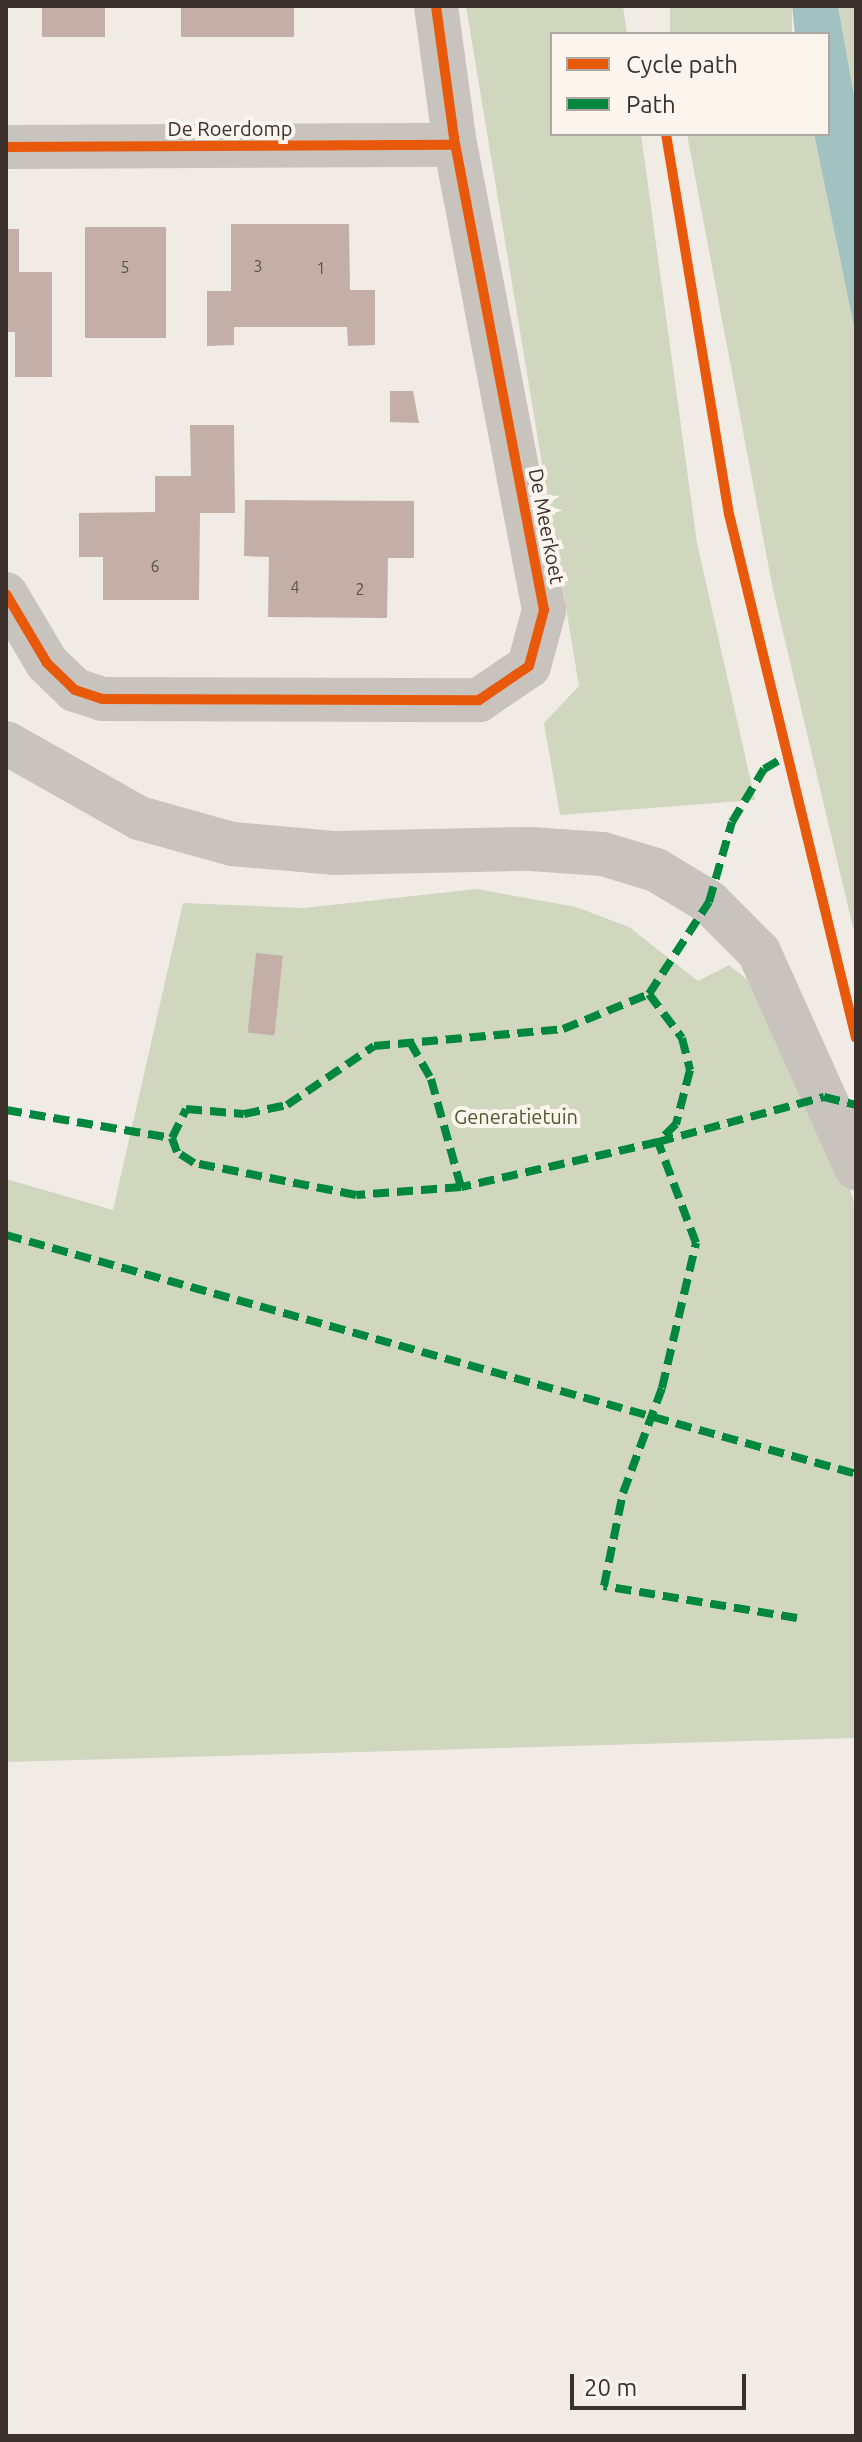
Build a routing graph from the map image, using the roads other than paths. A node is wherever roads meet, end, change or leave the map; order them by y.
1 (436, 6) edge
2 (455, 145) junction
3 (6, 147) edge
4 (6, 594) edge
5 (6, 743) edge
6 (856, 1168) edge

1 - 2 street, De Meerkoet
2 - 3 street, De Roerdomp
2 - 4 street, De Meerkoet
5 - 6 street

